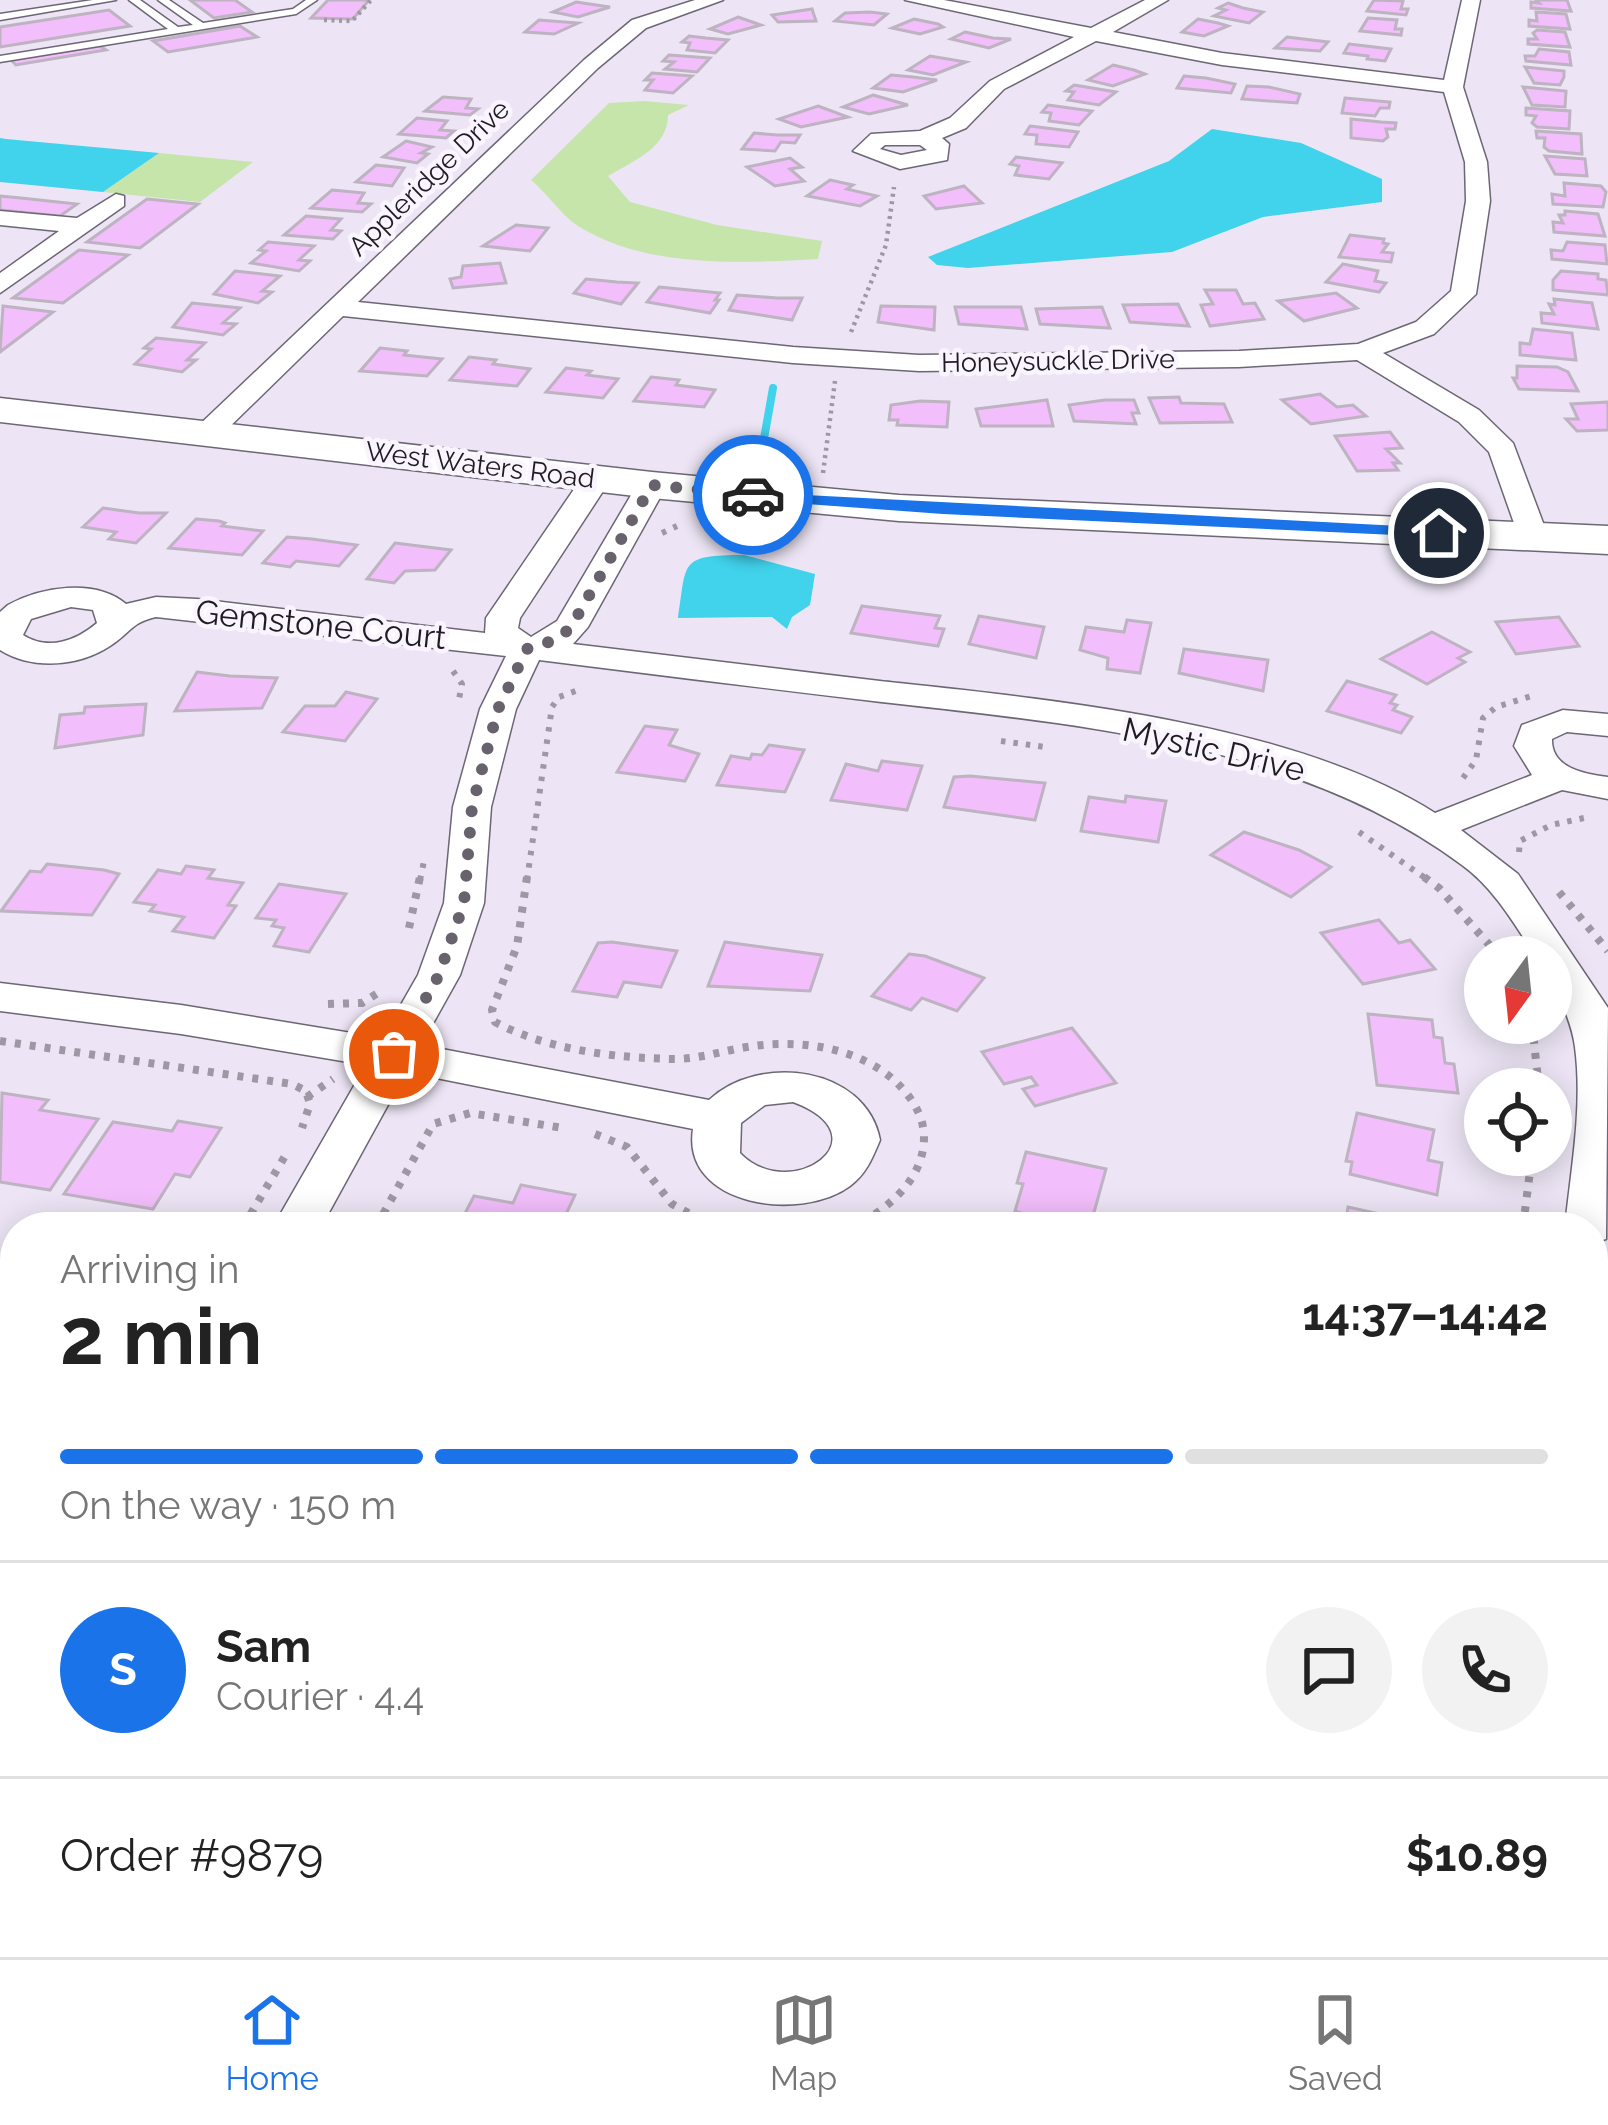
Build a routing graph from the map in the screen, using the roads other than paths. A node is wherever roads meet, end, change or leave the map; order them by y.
1 (111, 0) edge
2 (134, 0) edge
3 (164, 0) edge
4 (256, 0) edge
5 (312, 0) edge
6 (714, 0) edge
7 (914, 0) edge
8 (1159, 0) edge
9 (1471, 0) edge
10 (278, 14) junction
11 (0, 17) edge
12 (201, 26) junction
13 (176, 30) junction
14 (1095, 34) junction
15 (0, 58) edge
16 (1453, 87) junction
17 (923, 138) dead end
18 (116, 201) dead end
19 (0, 218) edge
20 (82, 226) junction
21 (0, 285) edge
22 (337, 308) junction
23 (1362, 352) junction
24 (0, 410) edge
25 (207, 433) junction
26 (596, 479) junction
27 (652, 485) junction
28 (1532, 536) junction
29 (1608, 540) edge
30 (116, 616) dead end
31 (527, 649) junction
32 (1608, 725) edge
33 (1560, 777) junction
34 (1599, 802) edge
35 (1432, 829) junction
36 (0, 997) edge
37 (394, 1054) junction
38 (718, 1118) dead end
39 (305, 1212) edge
40 (1590, 1212) edge

1 - 11 lane
2 - 13 lane
3 - 12 lane
4 - 10 lane
5 - 10 lane
6 - 22 street, Appleridge Drive
7 - 14 street
8 - 14 street
9 - 16 street, Honeysuckle Drive
10 - 12 lane
12 - 13 lane
13 - 15 lane
14 - 16 street
14 - 17 street
16 - 23 street, Honeysuckle Drive
18 - 20 street
19 - 20 street
20 - 21 street
22 - 23 street, Honeysuckle Drive
22 - 25 street, Appleridge Drive
23 - 28 street
24 - 25 street, West Waters Road
25 - 26 street, West Waters Road
26 - 27 street, West Waters Road
26 - 31 street
27 - 28 street, West Waters Road
27 - 31 street
28 - 29 street, West Waters Road
30 - 31 street, Gemstone Court
31 - 35 street, Mystic Drive
31 - 37 street
32 - 33 street
33 - 34 street
33 - 35 street
35 - 40 street, Mystic Drive
36 - 37 street
37 - 38 street
37 - 39 street

